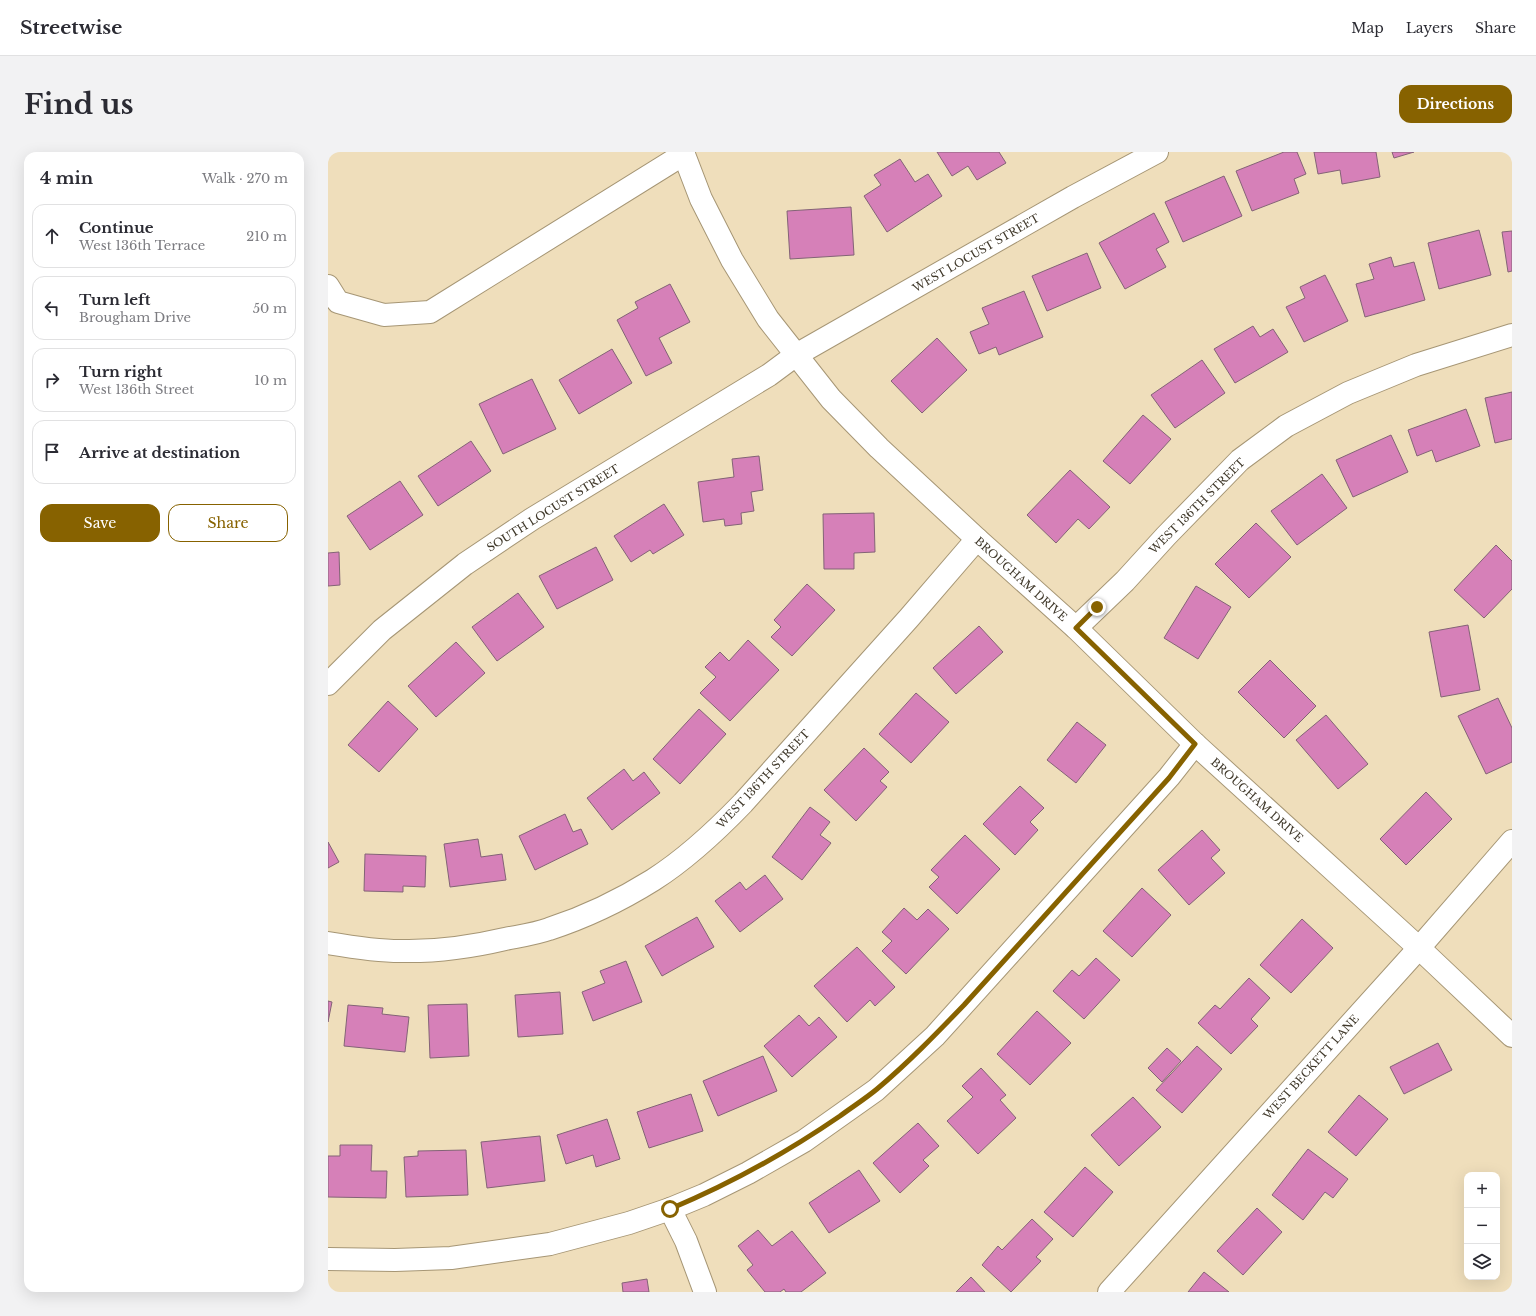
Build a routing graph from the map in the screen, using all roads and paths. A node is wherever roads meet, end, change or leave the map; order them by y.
1 (1157, 152) edge
2 (683, 153) edge
3 (328, 286) edge
4 (1512, 335) edge
5 (796, 355) junction
6 (977, 539) junction
7 (1076, 628) junction
8 (328, 684) edge
9 (1195, 744) junction
10 (1512, 842) edge
11 (328, 944) edge
12 (1419, 948) junction
13 (1512, 1036) edge
14 (670, 1209) junction
15 (328, 1259) edge
16 (705, 1292) edge
17 (1109, 1292) edge

1 - 5 street, WEST LOCUST STREET
2 - 3 street
2 - 5 street, BROUGHAM DRIVE
4 - 7 street, WEST 136TH STREET
5 - 6 street, BROUGHAM DRIVE
5 - 8 street, SOUTH LOCUST STREET
6 - 7 street, BROUGHAM DRIVE
6 - 11 street, WEST 136TH STREET
7 - 9 street, BROUGHAM DRIVE
9 - 12 street, BROUGHAM DRIVE
9 - 14 street
10 - 12 street, WEST BECKETT LANE
12 - 13 street, BROUGHAM DRIVE
12 - 17 street, WEST BECKETT LANE
14 - 15 street
14 - 16 street

